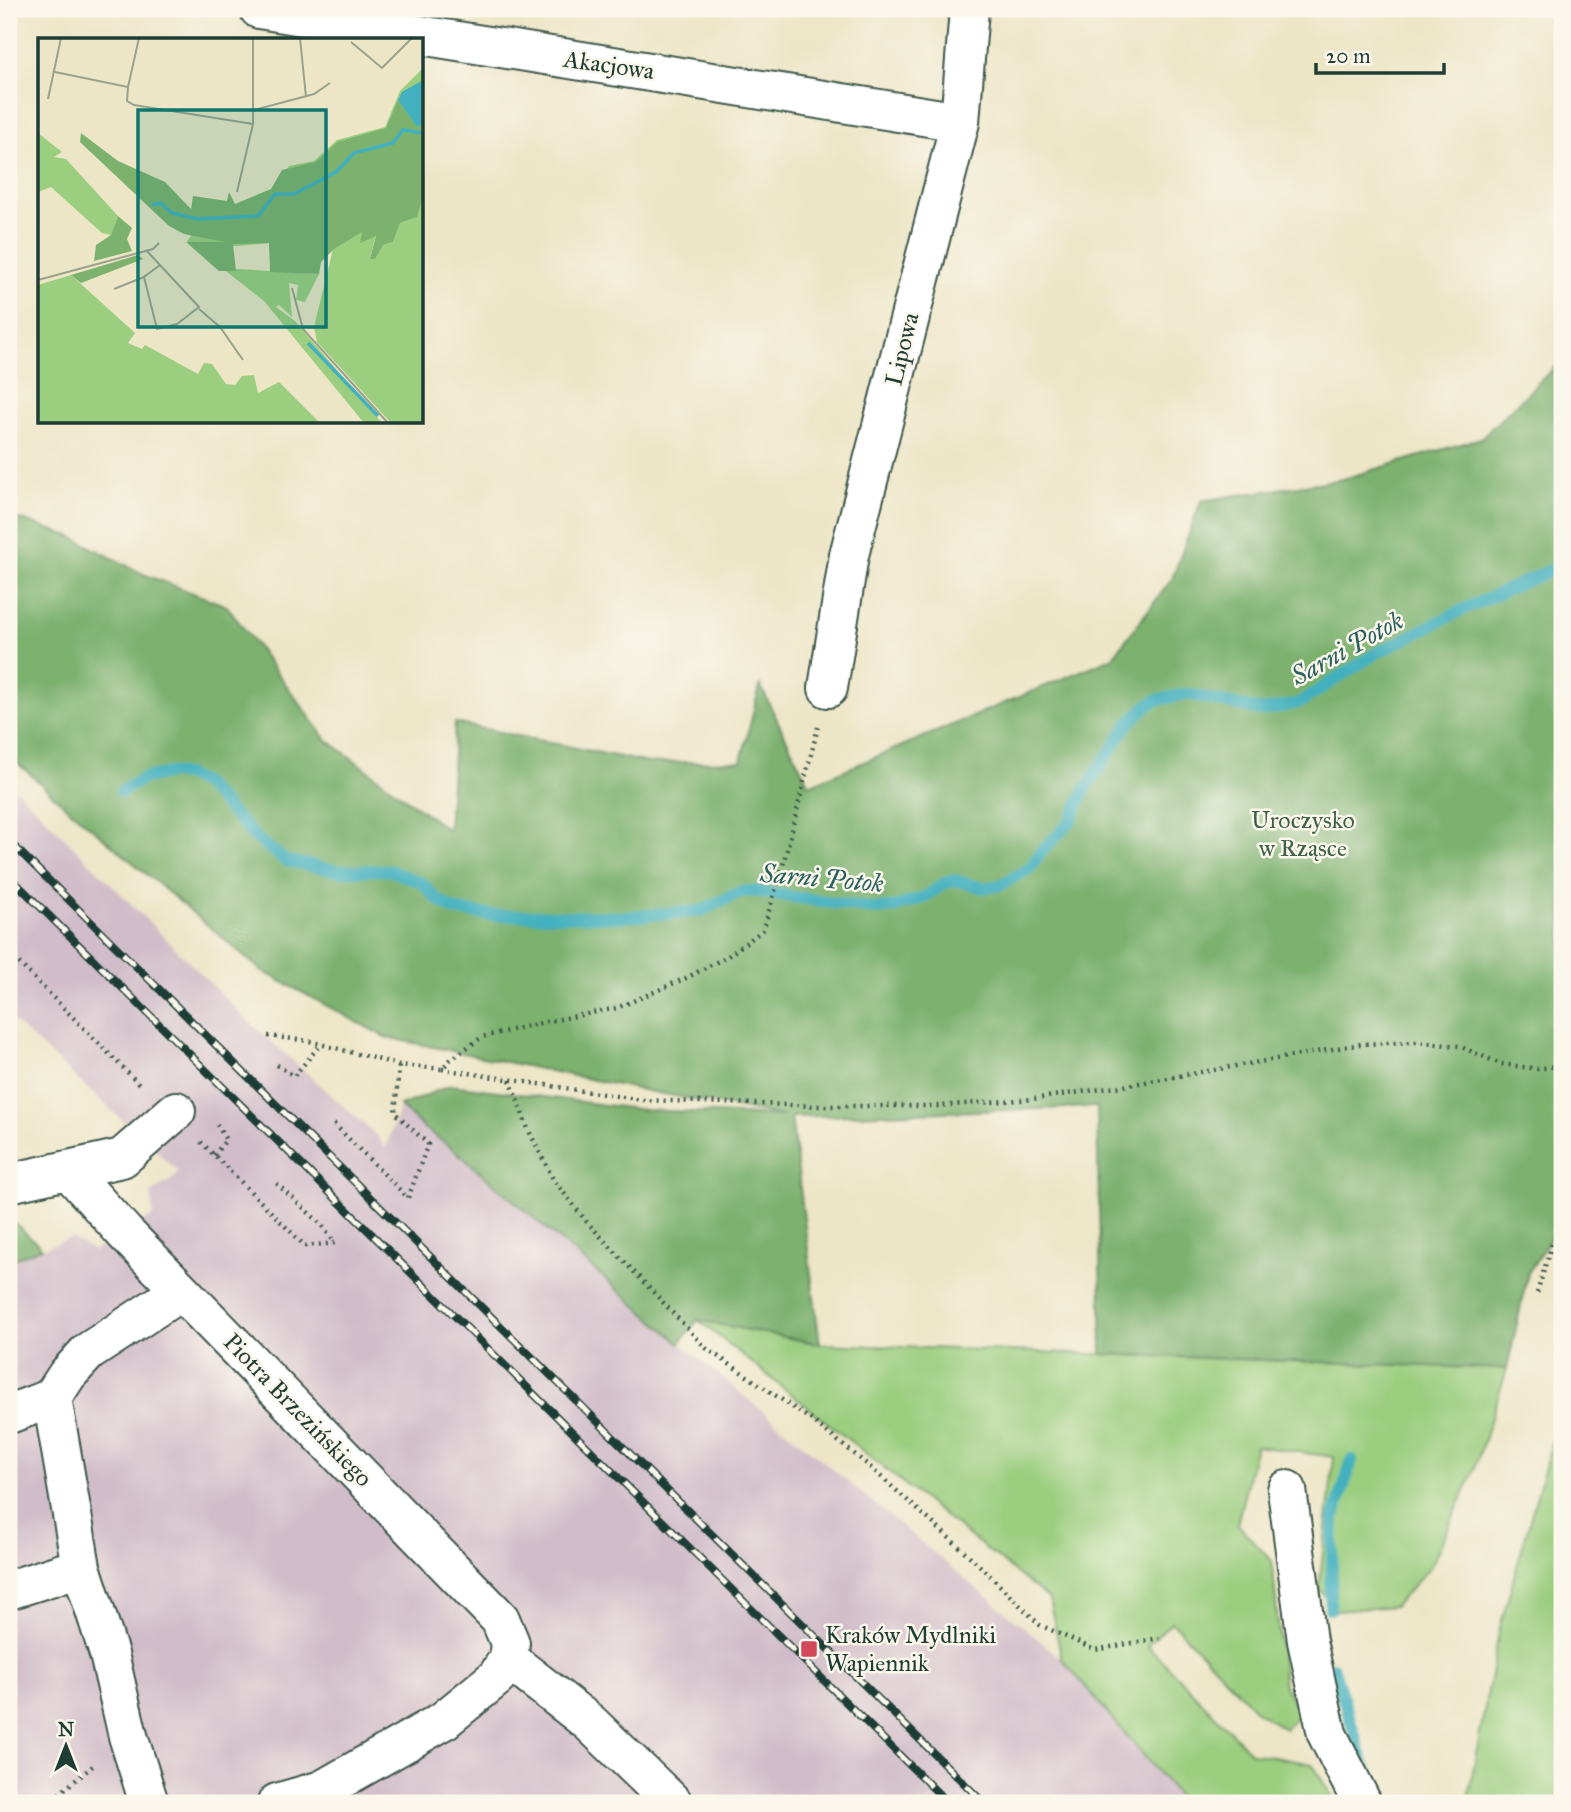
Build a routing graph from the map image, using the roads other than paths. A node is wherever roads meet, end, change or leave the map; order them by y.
1 (259, 9) edge
2 (969, 9) edge
3 (960, 122) junction
4 (828, 688) road end
5 (173, 1113) road end
6 (68, 1170) junction
7 (9, 1183) edge
8 (181, 1291) junction
9 (52, 1398) junction
10 (9, 1414) edge
11 (1287, 1490) dead end
12 (81, 1567) junction
13 (9, 1590) edge
14 (503, 1668) junction
15 (149, 1803) edge
16 (277, 1803) edge
17 (674, 1803) edge
18 (1362, 1803) edge

1 - 3 street, Akacjowa
2 - 3 street, Lipowa
3 - 4 street, Lipowa
5 - 6 street
6 - 7 street
6 - 8 street, Piotra Brzezińskiego
8 - 9 street
8 - 14 street, Piotra Brzezińskiego
9 - 10 street
9 - 12 street
11 - 18 street
12 - 13 street
12 - 15 street
14 - 16 street
14 - 17 street

